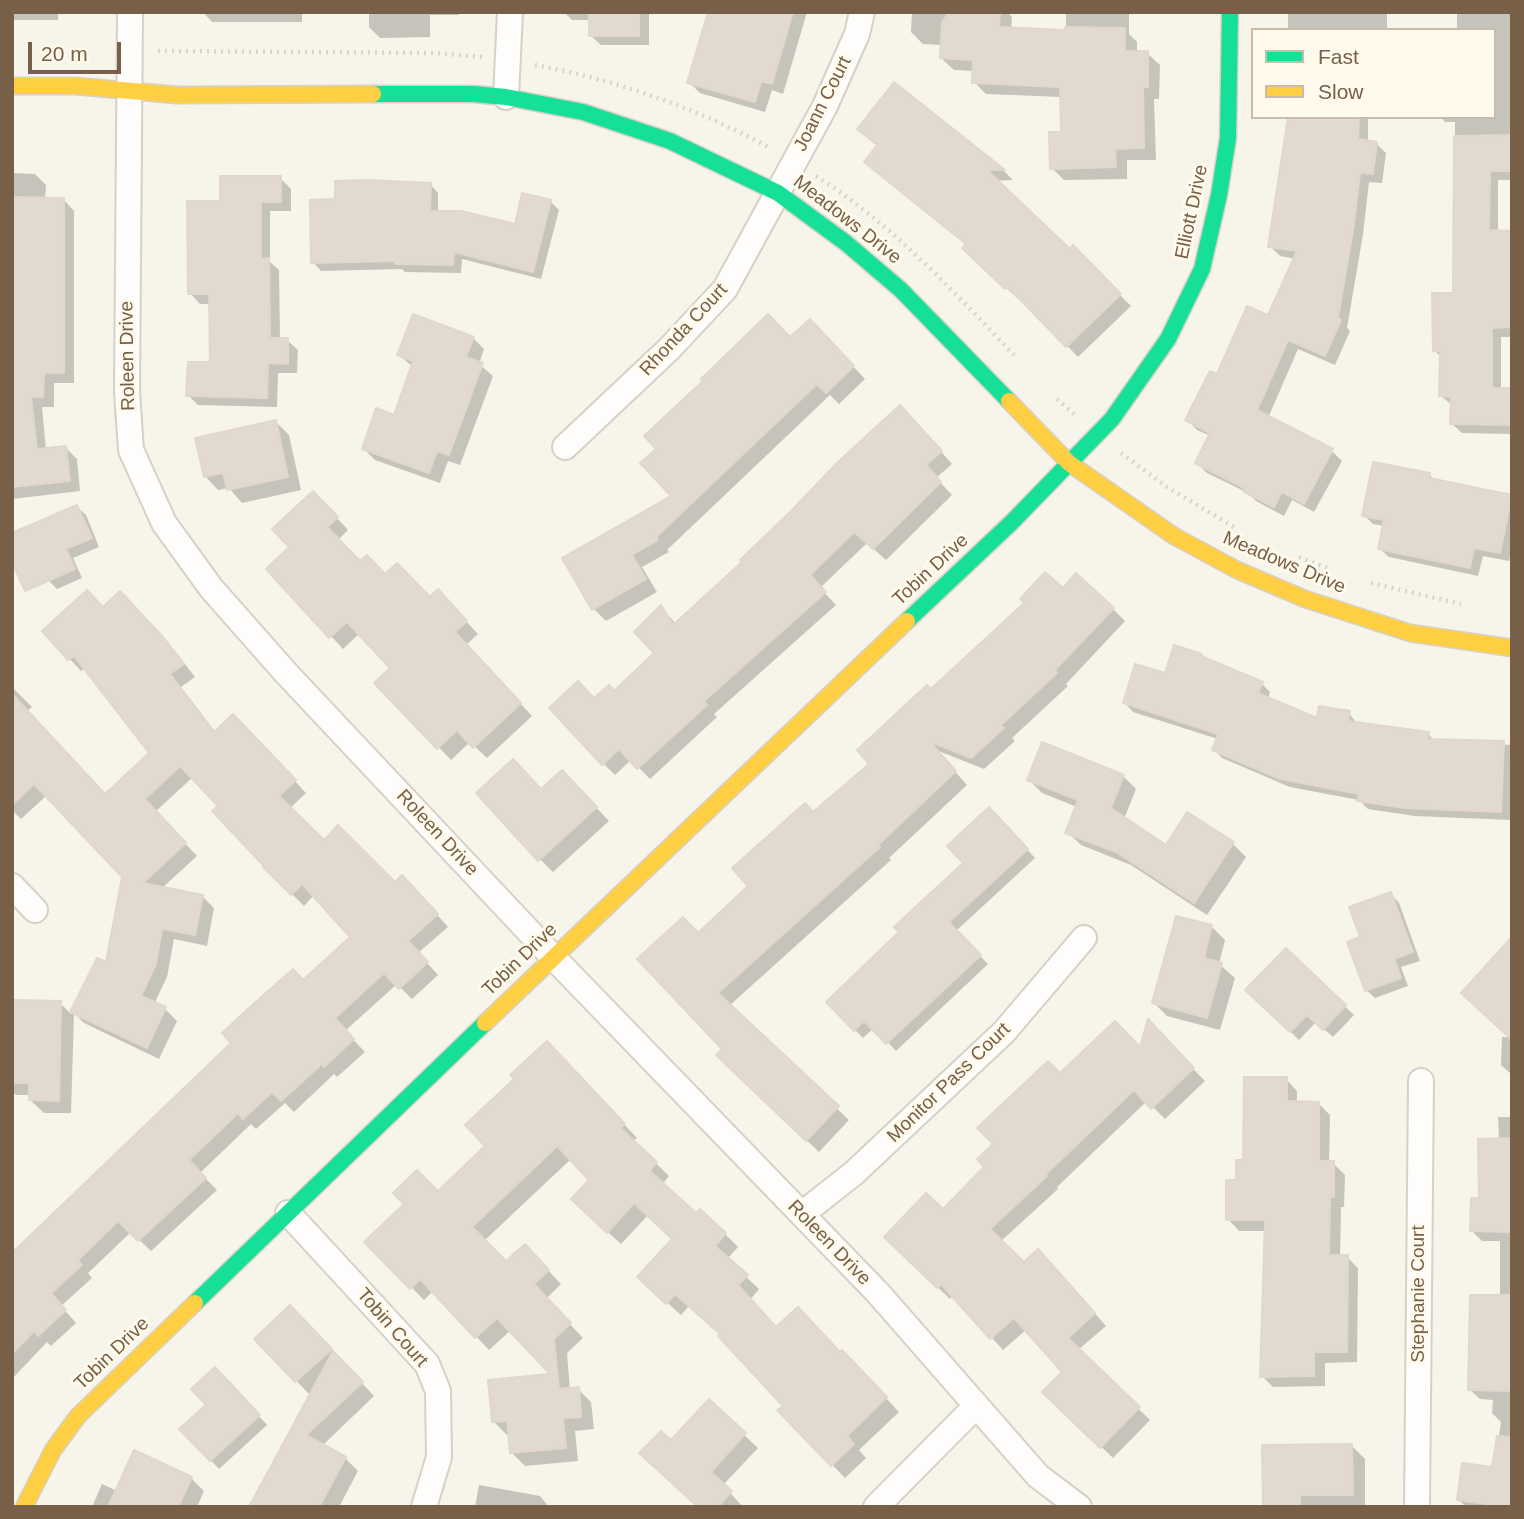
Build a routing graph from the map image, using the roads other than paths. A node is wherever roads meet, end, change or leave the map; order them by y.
1 (130, 12) edge
2 (510, 12) edge
3 (862, 12) edge
4 (1230, 12) edge
5 (12, 86) edge
6 (129, 90) junction
7 (506, 97) junction
8 (778, 193) junction
9 (565, 447) dead end
10 (1069, 463) junction
11 (1512, 648) edge
12 (12, 886) edge
13 (35, 910) dead end
14 (1084, 938) dead end
15 (553, 957) junction
16 (1421, 1081) dead end
17 (288, 1213) junction
18 (802, 1214) junction
19 (976, 1406) junction
20 (24, 1507) edge
21 (424, 1507) edge
22 (876, 1507) edge
23 (1079, 1507) edge
24 (1418, 1507) edge

1 - 6 street, Roleen Drive
2 - 7 street
3 - 8 street, Joann Court
4 - 10 street, Elliott Drive
5 - 6 street, Meadows Drive
6 - 7 street, Meadows Drive
6 - 15 street, Roleen Drive
7 - 8 street, Meadows Drive
8 - 9 street, Rhonda Court
8 - 10 street, Meadows Drive
10 - 11 street, Meadows Drive
10 - 15 street, Tobin Drive
12 - 13 street
14 - 18 street, Monitor Pass Court
15 - 17 street, Tobin Drive
15 - 18 street, Roleen Drive
16 - 24 street, Stephanie Court
17 - 20 street, Tobin Drive
17 - 21 street, Tobin Court
18 - 19 street, Roleen Drive
19 - 22 street
19 - 23 street, Roleen Drive

